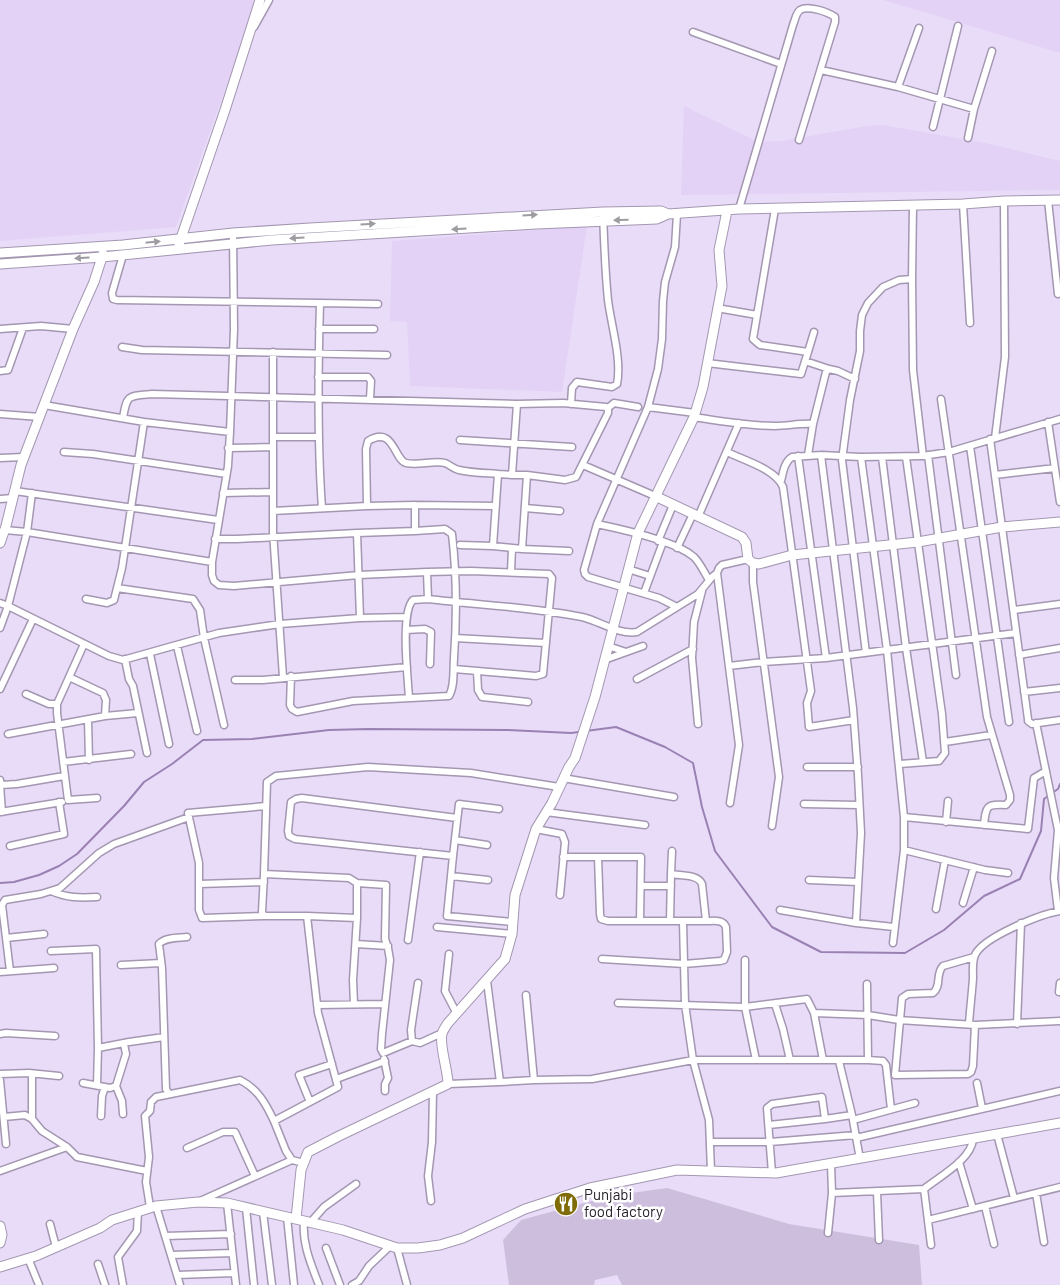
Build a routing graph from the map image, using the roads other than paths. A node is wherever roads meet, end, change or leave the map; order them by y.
1 (268, 0) edge
2 (259, 1) edge
3 (958, 26) dead end
4 (919, 28) dead end
5 (693, 32) dead end
6 (248, 39) junction
7 (992, 51) dead end
8 (781, 64) junction
9 (821, 70) junction
10 (898, 87) junction
11 (941, 99) junction
12 (974, 109) junction
13 (933, 127) dead end
14 (968, 138) dead end
15 (799, 140) dead end
16 (1004, 200) junction
17 (1048, 200) junction
18 (1060, 200) edge
19 (963, 204) junction
20 (913, 205) junction
21 (775, 209) junction
22 (726, 210) junction
23 (739, 210) junction
24 (673, 214) junction
25 (603, 216) junction
26 (233, 238) junction
27 (181, 239) junction
28 (105, 246) junction
29 (177, 249) junction
30 (0, 253) edge
31 (123, 255) junction
32 (102, 257) junction
33 (0, 264) edge
34 (912, 278) junction
35 (1058, 294) dead end
36 (233, 303) junction
37 (320, 304) junction
38 (378, 304) dead end
39 (717, 308) junction
40 (757, 315) junction
41 (970, 324) dead end
42 (23, 328) junction
43 (73, 329) junction
44 (319, 329) junction
45 (0, 330) edge
46 (374, 330) dead end
47 (814, 332) dead end
48 (122, 347) dead end
49 (233, 351) junction
50 (273, 352) junction
51 (808, 352) junction
52 (318, 353) junction
53 (387, 355) dead end
54 (805, 361) junction
55 (707, 362) junction
56 (829, 369) junction
57 (0, 371) edge
58 (318, 376) junction
59 (855, 379) junction
60 (231, 396) junction
61 (273, 397) junction
62 (317, 399) junction
63 (370, 399) junction
64 (941, 399) dead end
65 (517, 404) junction
66 (571, 404) junction
67 (44, 405) junction
68 (638, 407) dead end
69 (648, 407) junction
70 (608, 408) junction
71 (0, 414) edge
72 (694, 415) junction
73 (40, 417) junction
74 (123, 418) junction
75 (1060, 419) edge
76 (144, 422) junction
77 (1048, 422) junction
78 (740, 423) junction
79 (814, 424) junction
80 (230, 432) junction
81 (318, 436) junction
82 (273, 437) junction
83 (993, 438) junction
84 (460, 440) dead end
85 (515, 443) junction
86 (572, 446) dead end
87 (970, 446) junction
88 (273, 447) junction
89 (228, 448) junction
90 (64, 452) dead end
91 (727, 452) junction
92 (949, 452) junction
93 (808, 455) junction
94 (821, 455) junction
95 (843, 455) junction
96 (798, 456) junction
97 (925, 456) junction
98 (24, 457) junction
99 (861, 457) junction
100 (882, 457) junction
101 (906, 457) junction
102 (0, 458) edge
103 (138, 462) junction
104 (584, 465) junction
105 (1055, 468) junction
106 (226, 474) junction
107 (498, 474) junction
108 (512, 475) junction
109 (527, 475) junction
110 (995, 475) junction
111 (616, 480) junction
112 (780, 481) junction
113 (273, 492) junction
114 (32, 493) junction
115 (223, 493) junction
116 (14, 494) junction
117 (654, 496) junction
118 (0, 499) edge
119 (1060, 502) edge
120 (415, 505) junction
121 (673, 505) junction
122 (367, 506) junction
123 (496, 506) junction
124 (132, 507) junction
125 (322, 508) junction
126 (525, 508) junction
127 (273, 511) junction
128 (560, 511) dead end
129 (695, 515) junction
130 (218, 520) junction
131 (1060, 522) edge
132 (597, 524) junction
133 (1002, 527) junction
134 (4, 530) junction
135 (415, 531) junction
136 (981, 531) junction
137 (27, 532) junction
138 (357, 533) junction
139 (638, 533) junction
140 (961, 535) junction
141 (274, 537) junction
142 (215, 539) junction
143 (939, 539) junction
144 (660, 542) junction
145 (918, 542) junction
146 (0, 543) edge
147 (894, 544) junction
148 (460, 545) dead end
149 (493, 546) junction
150 (874, 547) junction
151 (125, 548) junction
152 (512, 548) junction
153 (677, 548) junction
154 (852, 548) junction
155 (522, 549) junction
156 (570, 551) dead end
157 (833, 551) junction
158 (811, 553) junction
159 (792, 555) junction
160 (750, 561) junction
161 (212, 562) junction
162 (628, 569) junction
163 (456, 571) junction
164 (427, 572) junction
165 (512, 572) junction
166 (717, 573) junction
167 (359, 576) junction
168 (650, 576) junction
169 (709, 580) junction
170 (278, 583) junction
171 (623, 586) junction
172 (117, 588) junction
173 (702, 591) junction
174 (644, 593) junction
175 (86, 599) dead end
176 (428, 599) junction
177 (0, 603) edge
178 (457, 603) junction
179 (1060, 604) edge
180 (8, 606) junction
181 (677, 607) junction
182 (1014, 610) junction
183 (549, 612) junction
184 (407, 617) junction
185 (360, 618) junction
186 (33, 619) junction
187 (280, 624) junction
188 (0, 628) edge
189 (612, 628) junction
190 (406, 630) junction
191 (1016, 633) junction
192 (997, 636) junction
193 (204, 638) junction
194 (455, 638) junction
195 (974, 639) junction
196 (952, 642) junction
197 (546, 643) junction
198 (84, 644) junction
199 (931, 645) junction
200 (177, 646) junction
201 (608, 646) junction
202 (643, 646) dead end
203 (906, 648) junction
204 (1060, 648) edge
205 (693, 649) junction
206 (887, 650) junction
207 (626, 652) junction
208 (866, 653) junction
209 (150, 654) junction
210 (847, 655) junction
211 (1019, 655) junction
212 (826, 658) junction
213 (125, 659) junction
214 (806, 659) junction
215 (604, 660) junction
216 (763, 662) junction
217 (430, 664) dead end
218 (729, 666) junction
219 (406, 667) junction
220 (454, 669) junction
221 (477, 671) junction
222 (287, 676) junction
223 (956, 676) dead end
224 (69, 677) junction
225 (637, 679) dead end
226 (235, 680) dead end
227 (1060, 688) edge
228 (0, 689) edge
229 (1024, 692) junction
230 (26, 694) dead end
231 (409, 698) junction
232 (528, 702) dead end
233 (57, 704) junction
234 (138, 713) junction
235 (105, 716) junction
236 (88, 720) junction
237 (854, 720) junction
238 (1060, 720) edge
239 (1009, 722) dead end
240 (1036, 723) junction
241 (698, 724) dead end
242 (224, 725) dead end
243 (59, 726) junction
244 (198, 732) dead end
245 (8, 734) dead end
246 (991, 735) junction
247 (946, 742) junction
248 (169, 744) dead end
249 (147, 753) dead end
250 (131, 754) dead end
251 (89, 760) junction
252 (63, 762) junction
253 (923, 762) junction
254 (900, 764) junction
255 (858, 767) junction
256 (807, 768) dead end
257 (1046, 771) junction
258 (64, 776) junction
259 (565, 776) junction
260 (0, 780) edge
261 (0, 785) edge
262 (559, 787) junction
263 (674, 797) dead end
264 (97, 798) dead end
265 (68, 800) junction
266 (948, 801) dead end
267 (59, 802) junction
268 (730, 803) dead end
269 (804, 804) dead end
270 (859, 805) junction
271 (266, 806) junction
272 (499, 809) dead end
273 (1, 812) edge
274 (546, 812) junction
275 (189, 817) junction
276 (904, 817) junction
277 (457, 818) junction
278 (946, 822) junction
279 (645, 825) dead end
280 (984, 825) junction
281 (772, 826) dead end
282 (536, 829) junction
283 (1059, 839) edge
284 (455, 840) junction
285 (486, 844) dead end
286 (10, 846) dead end
287 (904, 850) junction
288 (672, 851) dead end
289 (420, 852) junction
290 (453, 856) junction
291 (563, 857) junction
292 (598, 857) junction
293 (945, 860) junction
294 (974, 867) junction
295 (1008, 873) dead end
296 (264, 874) junction
297 (671, 874) junction
298 (451, 876) junction
299 (488, 880) dead end
300 (809, 880) dead end
301 (264, 882) junction
302 (858, 882) junction
303 (357, 883) junction
304 (199, 884) junction
305 (641, 886) junction
306 (671, 886) junction
307 (51, 891) junction
308 (560, 894) dead end
309 (98, 897) dead end
310 (963, 903) dead end
311 (936, 909) dead end
312 (780, 910) dead end
313 (1059, 911) edge
314 (264, 916) junction
315 (307, 916) junction
316 (357, 918) junction
317 (494, 920) junction
318 (640, 921) junction
319 (670, 921) junction
320 (706, 921) junction
321 (512, 922) junction
322 (683, 922) junction
323 (856, 922) junction
324 (1021, 923) junction
325 (437, 927) dead end
326 (894, 928) junction
327 (492, 932) junction
328 (44, 934) dead end
329 (512, 934) junction
330 (187, 937) dead end
331 (6, 938) junction
332 (408, 940) dead end
333 (893, 943) dead end
334 (356, 944) junction
335 (388, 946) junction
336 (50, 951) dead end
337 (449, 954) dead end
338 (974, 956) junction
339 (602, 958) dead end
340 (745, 960) dead end
341 (161, 963) junction
342 (684, 964) junction
343 (121, 966) dead end
344 (54, 968) dead end
345 (10, 971) junction
346 (0, 972) edge
347 (487, 981) junction
348 (418, 983) dead end
349 (1060, 983) edge
350 (867, 984) dead end
351 (1059, 992) edge
352 (526, 994) dead end
353 (618, 1003) dead end
354 (354, 1004) junction
355 (385, 1004) junction
356 (685, 1004) junction
357 (775, 1004) junction
358 (317, 1005) junction
359 (744, 1007) junction
360 (814, 1013) junction
361 (457, 1014) junction
362 (868, 1015) junction
363 (899, 1020) junction
364 (1060, 1022) edge
365 (1017, 1024) junction
366 (972, 1025) junction
367 (442, 1033) junction
368 (0, 1034) edge
369 (55, 1036) dead end
370 (164, 1037) junction
371 (412, 1041) junction
372 (124, 1044) junction
373 (98, 1048) junction
374 (383, 1053) junction
375 (694, 1060) junction
376 (756, 1060) junction
377 (790, 1060) junction
378 (823, 1060) junction
379 (868, 1060) junction
380 (385, 1061) junction
381 (839, 1061) junction
382 (332, 1064) junction
383 (0, 1074) edge
384 (32, 1074) junction
385 (887, 1075) junction
386 (896, 1075) junction
387 (59, 1076) dead end
388 (0, 1080) edge
389 (336, 1080) junction
390 (534, 1080) junction
391 (500, 1082) junction
392 (83, 1083) dead end
393 (977, 1083) dead end
394 (448, 1084) junction
395 (97, 1086) junction
396 (116, 1086) junction
397 (105, 1087) junction
398 (1060, 1091) edge
399 (385, 1092) dead end
400 (433, 1092) junction
401 (169, 1094) junction
402 (310, 1102) junction
403 (915, 1103) dead end
404 (982, 1108) junction
405 (891, 1109) junction
406 (123, 1114) dead end
407 (100, 1116) dead end
408 (4, 1117) junction
409 (853, 1117) junction
410 (32, 1119) junction
411 (825, 1119) junction
412 (274, 1121) junction
413 (1060, 1123) edge
414 (768, 1125) junction
415 (997, 1134) junction
416 (856, 1137) junction
417 (973, 1139) junction
418 (710, 1142) junction
419 (770, 1142) junction
420 (6, 1144) dead end
421 (67, 1147) junction
422 (187, 1148) dead end
423 (860, 1159) junction
424 (292, 1160) junction
425 (959, 1162) junction
426 (304, 1163) junction
427 (831, 1164) junction
428 (0, 1171) edge
429 (147, 1171) junction
430 (712, 1171) junction
431 (772, 1173) junction
432 (255, 1176) junction
433 (356, 1184) dead end
434 (1060, 1187) edge
435 (924, 1189) junction
436 (877, 1192) junction
437 (1036, 1192) junction
438 (832, 1193) junction
439 (1014, 1198) junction
440 (431, 1201) dead end
441 (198, 1202) junction
442 (227, 1203) junction
443 (153, 1206) junction
444 (985, 1206) junction
445 (246, 1208) junction
446 (973, 1209) junction
447 (138, 1211) junction
448 (263, 1212) junction
449 (287, 1217) junction
450 (928, 1220) junction
451 (303, 1221) junction
452 (50, 1224) dead end
453 (0, 1226) edge
454 (828, 1233) dead end
455 (230, 1234) junction
456 (166, 1236) junction
457 (879, 1240) dead end
458 (1044, 1242) dead end
459 (0, 1243) edge
460 (994, 1244) dead end
461 (930, 1245) dead end
462 (56, 1247) junction
463 (393, 1247) junction
464 (326, 1248) dead end
465 (232, 1253) junction
466 (171, 1255) junction
467 (28, 1258) junction
468 (98, 1264) dead end
469 (0, 1267) edge
470 (234, 1273) junction
471 (177, 1275) junction
472 (38, 1285) edge
473 (106, 1285) edge
474 (123, 1285) edge
475 (180, 1285) edge
476 (236, 1285) edge
477 (254, 1285) edge
478 (272, 1285) edge
479 (294, 1285) edge
480 (319, 1285) edge
481 (340, 1285) edge
482 (352, 1285) edge
483 (407, 1285) edge

1 - 6 street
2 - 6 main road
3 - 11 street
4 - 10 street
5 - 8 street
6 - 27 main road
7 - 12 street
8 - 9 street
8 - 23 street
9 - 10 street
9 - 15 street
10 - 11 street
11 - 12 street
11 - 13 street
12 - 14 street
16 - 17 main road
16 - 19 main road
16 - 83 street
17 - 18 main road
17 - 35 street
19 - 20 main road
19 - 41 street
20 - 21 main road
20 - 34 street
21 - 23 main road
21 - 40 street
22 - 23 main road
22 - 24 main road
22 - 39 main road
24 - 25 main road
24 - 69 street
25 - 26 main road
25 - 66 street
26 - 27 main road
26 - 29 main road
26 - 36 street
28 -> 27 main road
27 - 29 main road
28 - 30 main road
28 - 32 main road
29 - 31 main road
31 - 32 main road
31 - 36 street
32 -> 33 main road
32 - 43 main road
34 - 59 street
34 - 97 street
36 - 37 street
36 - 49 street
37 - 38 street
37 - 44 street
39 - 40 street
39 - 55 main road
40 - 51 street
42 - 43 street
42 - 45 street
42 - 57 street
43 - 67 main road
44 - 46 street
44 - 52 street
47 - 51 street
48 - 49 street
49 - 50 street
49 - 60 street
50 - 52 street
50 - 61 street
51 - 54 street
52 - 53 street
52 - 58 street
54 - 55 street
54 - 56 street
55 - 72 main road
56 - 59 street
56 - 79 street
58 - 62 street
58 - 63 street
59 - 95 street
60 - 61 street
60 - 74 street
60 - 80 street
61 - 62 street
61 - 82 street
62 - 63 street
62 - 81 street
63 - 65 street
64 - 92 street
65 - 66 street
65 - 85 street
66 - 70 street
67 - 73 main road
67 - 74 street
68 - 70 street
69 - 72 street
69 - 111 street
70 - 104 street
71 - 73 street
72 - 78 street
72 - 117 main road
73 - 98 main road
74 - 76 street
75 - 77 street
76 - 80 street
76 - 103 street
77 - 83 street
77 - 105 street
78 - 79 street
78 - 91 street
79 - 93 street
80 - 89 street
81 - 82 street
81 - 125 street
82 - 88 street
83 - 87 street
83 - 110 street
84 - 85 street
85 - 86 street
85 - 108 street
87 - 92 street
87 - 136 street
88 - 89 street
88 - 113 street
89 - 106 street
90 - 103 street
91 - 112 street
91 - 129 street
92 - 97 street
92 - 140 street
93 - 94 street
93 - 96 street
94 - 95 street
94 - 157 street
95 - 99 street
95 - 154 street
96 - 112 street
96 - 158 street
97 - 101 street
97 - 143 street
98 - 102 street
98 - 116 main road
99 - 100 street
99 - 150 street
100 - 101 street
100 - 147 street
101 - 145 street
103 - 106 street
103 - 124 street
104 - 109 street
104 - 111 street
105 - 110 street
105 - 119 street
106 - 115 street
107 - 108 street
107 - 122 street
107 - 123 street
108 - 109 street
109 - 126 street
110 - 133 street
111 - 117 street
111 - 132 street
112 - 159 street
113 - 115 street
113 - 127 street
114 - 116 street
114 - 124 street
114 - 137 street
115 - 130 street
116 - 118 street
116 - 134 main road
117 - 121 main road
117 - 139 main road
120 - 122 street
120 - 123 street
120 - 135 street
121 - 129 main road
121 - 144 street
122 - 125 street
123 - 149 street
124 - 130 street
124 - 151 street
125 - 127 street
126 - 128 street
126 - 155 street
127 - 141 street
129 - 153 street
129 - 160 main road
130 - 142 street
131 - 133 main road
132 - 139 street
132 - 171 street
133 - 136 main road
133 - 182 street
134 - 137 street
134 - 146 main road
135 - 138 street
135 - 163 street
136 - 140 main road
136 - 192 street
137 - 151 street
137 - 180 street
138 - 141 street
138 - 167 street
139 - 144 street
139 - 162 main road
140 - 143 main road
140 - 195 street
141 - 142 street
141 - 170 street
142 - 161 street
143 - 145 main road
143 - 196 street
144 - 153 street
144 - 168 street
145 - 147 main road
145 - 199 street
147 - 150 main road
147 - 203 street
148 - 149 street
149 - 152 street
150 - 154 main road
150 - 206 street
151 - 161 street
151 - 172 street
152 - 155 street
152 - 165 street
153 - 169 street
154 - 157 main road
154 - 208 street
155 - 156 street
157 - 158 main road
157 - 210 street
158 - 159 main road
158 - 212 street
159 - 160 main road
159 - 214 street
160 - 166 street
160 - 216 street
161 - 170 street
162 - 168 street
162 - 171 main road
163 - 164 street
163 - 165 street
163 - 178 street
164 - 167 street
164 - 176 street
165 - 183 street
166 - 169 street
166 - 218 street
167 - 170 street
167 - 185 street
168 - 174 street
169 - 173 street
170 - 187 street
171 - 174 street
171 - 189 main road
172 - 175 street
172 - 193 street
173 - 181 street
173 - 205 street
174 - 181 street
176 - 178 street
176 - 184 street
177 - 180 street
178 - 183 street
178 - 194 street
179 - 182 street
180 - 186 street
180 - 188 street
181 - 189 street
182 - 191 street
183 - 189 street
183 - 197 street
184 - 185 street
184 - 190 street
185 - 187 street
186 - 198 street
186 - 228 street
187 - 193 street
187 - 222 street
189 - 201 main road
190 - 217 street
190 - 219 street
191 - 192 street
191 - 211 street
192 - 195 street
192 - 239 street
193 - 200 street
193 - 242 street
194 - 197 street
194 - 220 street
195 - 196 street
195 - 246 street
196 - 199 street
196 - 223 street
197 - 221 street
198 - 213 street
198 - 224 street
199 - 203 street
199 - 247 street
200 - 209 street
200 - 244 street
201 - 207 street
201 - 215 main road
202 - 207 street
203 - 206 street
203 - 253 street
204 - 211 street
205 - 225 street
205 - 241 street
206 - 208 street
206 - 254 street
207 - 215 street
208 - 210 street
209 - 213 street
209 - 248 street
210 - 212 street
210 - 237 street
211 - 229 street
212 - 214 street
213 - 234 street
214 - 216 street
214 - 237 street
215 - 259 main road
216 - 218 street
216 - 281 street
218 - 268 street
219 - 222 street
219 - 231 street
220 - 221 street
220 - 231 street
221 - 232 street
222 - 226 street
222 - 231 street
224 - 233 street
224 - 235 street
227 - 229 street
229 - 240 street
230 - 233 street
233 - 243 street
234 - 235 street
234 - 249 street
235 - 236 street
236 - 243 street
236 - 251 street
237 - 255 street
238 - 240 street
240 - 257 street
243 - 245 street
243 - 252 street
246 - 247 street
246 - 280 street
247 - 253 street
250 - 251 street
251 - 252 street
252 - 258 street
253 - 254 street
254 - 276 street
255 - 256 street
255 - 270 street
257 - 280 street
257 - 283 street
258 - 261 street
258 - 265 street
259 - 262 main road
259 - 263 street
260 - 261 street
261 - 273 street
262 - 271 street
262 - 274 main road
264 - 265 street
265 - 267 street
266 - 278 street
267 - 273 street
267 - 286 street
269 - 270 street
270 - 302 street
271 - 275 street
271 - 296 street
272 - 277 street
274 - 279 street
274 - 282 main road
275 - 304 street
275 - 307 street
276 - 278 street
276 - 287 street
277 - 284 street
277 - 289 street
278 - 280 street
282 - 291 street
282 - 321 main road
283 - 313 street
284 - 285 street
284 - 290 street
287 - 293 street
287 - 326 street
288 - 297 street
289 - 290 street
289 - 332 street
290 - 298 street
291 - 292 street
291 - 308 street
292 - 305 street
292 - 318 street
293 - 294 street
293 - 311 street
294 - 295 street
294 - 310 street
296 - 301 street
296 - 303 street
297 - 306 street
297 - 320 street
298 - 299 street
298 - 317 street
300 - 302 street
301 - 304 street
301 - 314 street
302 - 323 street
303 - 316 street
303 - 335 street
304 - 314 street
305 - 306 street
305 - 318 street
306 - 319 street
307 - 309 street
307 - 331 street
312 - 323 street
313 - 324 street
314 - 315 street
315 - 316 street
315 - 358 street
316 - 334 street
317 - 321 street
317 - 327 street
318 - 319 street
319 - 322 street
320 - 322 street
320 - 342 street
321 - 329 main road
322 - 342 street
323 - 326 street
324 - 338 street
324 - 365 street
325 - 327 street
326 - 333 street
327 - 329 street
328 - 331 street
329 - 347 main road
330 - 341 street
331 - 345 street
334 - 335 street
334 - 354 street
335 - 355 street
336 - 373 street
337 - 361 street
338 - 363 street
338 - 366 street
339 - 342 street
340 - 359 street
341 - 343 street
341 - 370 street
342 - 356 street
344 - 345 street
345 - 346 street
347 - 361 main road
347 - 391 street
348 - 371 street
349 - 351 street
350 - 362 street
352 - 390 street
353 - 356 street
354 - 355 street
354 - 358 street
355 - 374 street
356 - 359 street
356 - 375 street
357 - 359 street
357 - 360 street
357 - 377 street
358 - 382 street
359 - 376 street
360 - 362 street
360 - 378 street
361 - 367 main road
362 - 363 street
362 - 379 street
363 - 366 street
363 - 386 street
364 - 365 street
365 - 366 street
366 - 386 street
367 - 371 street
367 - 394 main road
368 - 369 street
370 - 372 street
370 - 401 street
371 - 374 street
372 - 373 street
372 - 396 street
373 - 395 street
374 - 380 street
375 - 376 street
375 - 390 street
375 - 418 street
376 - 377 street
377 - 378 street
378 - 381 street
379 - 381 street
379 - 385 street
380 - 389 street
380 - 399 street
381 - 409 street
382 - 389 street
382 - 402 street
383 - 384 street
384 - 387 street
384 - 410 street
385 - 386 street
385 - 405 street
388 - 408 street
389 - 402 street
390 - 391 street
391 - 394 street
392 - 395 street
393 - 404 street
394 - 400 main road
395 - 397 street
396 - 397 street
396 - 406 street
397 - 407 street
398 - 404 street
400 - 426 main road
400 - 440 street
401 - 412 street
401 - 429 street
402 - 412 street
403 - 405 street
404 - 416 street
405 - 409 street
408 - 410 street
408 - 420 street
409 - 411 street
409 - 416 street
410 - 421 street
411 - 414 street
411 - 414 street
412 - 424 street
413 - 415 main road
414 - 419 street
415 - 417 main road
415 - 439 street
416 - 419 street
416 - 423 street
417 - 423 main road
417 - 425 street
418 - 419 street
418 - 430 street
419 - 431 street
421 - 428 street
421 - 429 street
422 - 432 street
423 - 427 main road
424 - 426 street
424 - 432 street
425 - 435 street
425 - 446 street
426 - 451 main road
427 - 431 main road
427 - 438 street
429 - 443 street
430 - 431 main road
430 - 463 main road
432 - 441 street
433 - 451 street
434 - 437 street
435 - 436 street
435 - 450 street
436 - 438 street
436 - 457 street
437 - 439 street
437 - 458 street
438 - 454 street
439 - 444 street
441 - 442 main road
441 - 443 main road
442 - 445 main road
442 - 455 street
443 - 447 main road
443 - 456 street
444 - 446 street
444 - 460 street
445 - 448 main road
445 - 477 street
446 - 450 street
447 - 462 main road
447 - 474 street
448 - 449 main road
448 - 478 street
449 - 451 main road
449 - 479 street
450 - 461 street
451 - 463 main road
451 - 480 street
452 - 462 street
453 - 459 main road
455 - 456 street
455 - 465 street
456 - 466 street
462 - 467 main road
463 - 482 street
463 - 483 street
464 - 481 street
465 - 466 street
465 - 470 street
466 - 471 street
467 - 469 main road
467 - 472 street
468 - 473 street
470 - 471 street
470 - 476 street
471 - 475 street

